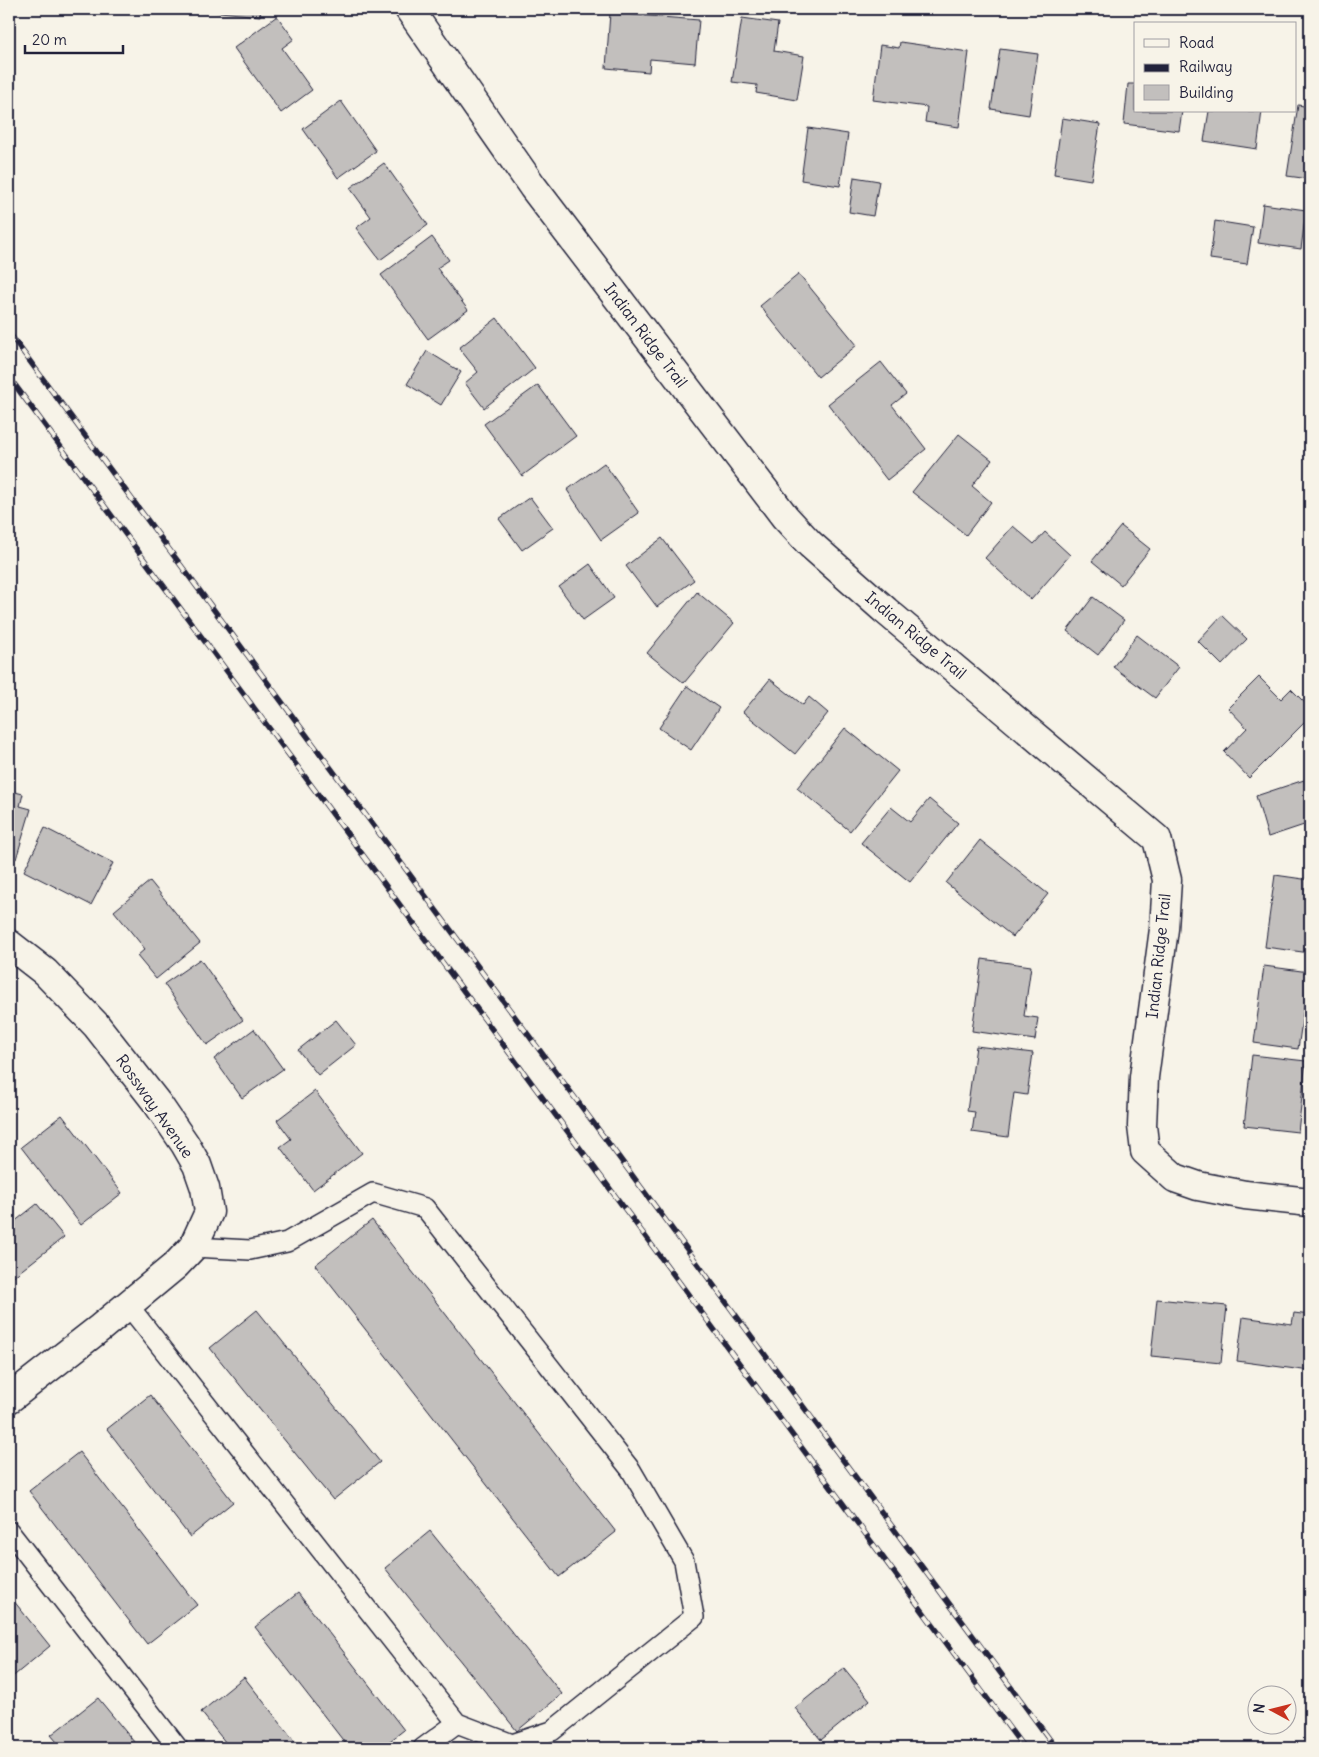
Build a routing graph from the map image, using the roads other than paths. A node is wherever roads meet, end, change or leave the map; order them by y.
1 (409, 9) edge
2 (9, 944) edge
3 (1310, 1202) edge
4 (193, 1247) junction
5 (128, 1305) junction
6 (9, 1399) edge
7 (9, 1531) edge
8 (457, 1723) junction
9 (178, 1748) edge
10 (423, 1748) edge

1 - 3 street, Indian Ridge Trail
2 - 4 street, Rossway Avenue
4 - 5 street, Rossway Avenue
4 - 8 lane
5 - 6 street, Rossway Avenue
5 - 8 lane
7 - 9 lane
8 - 10 lane

